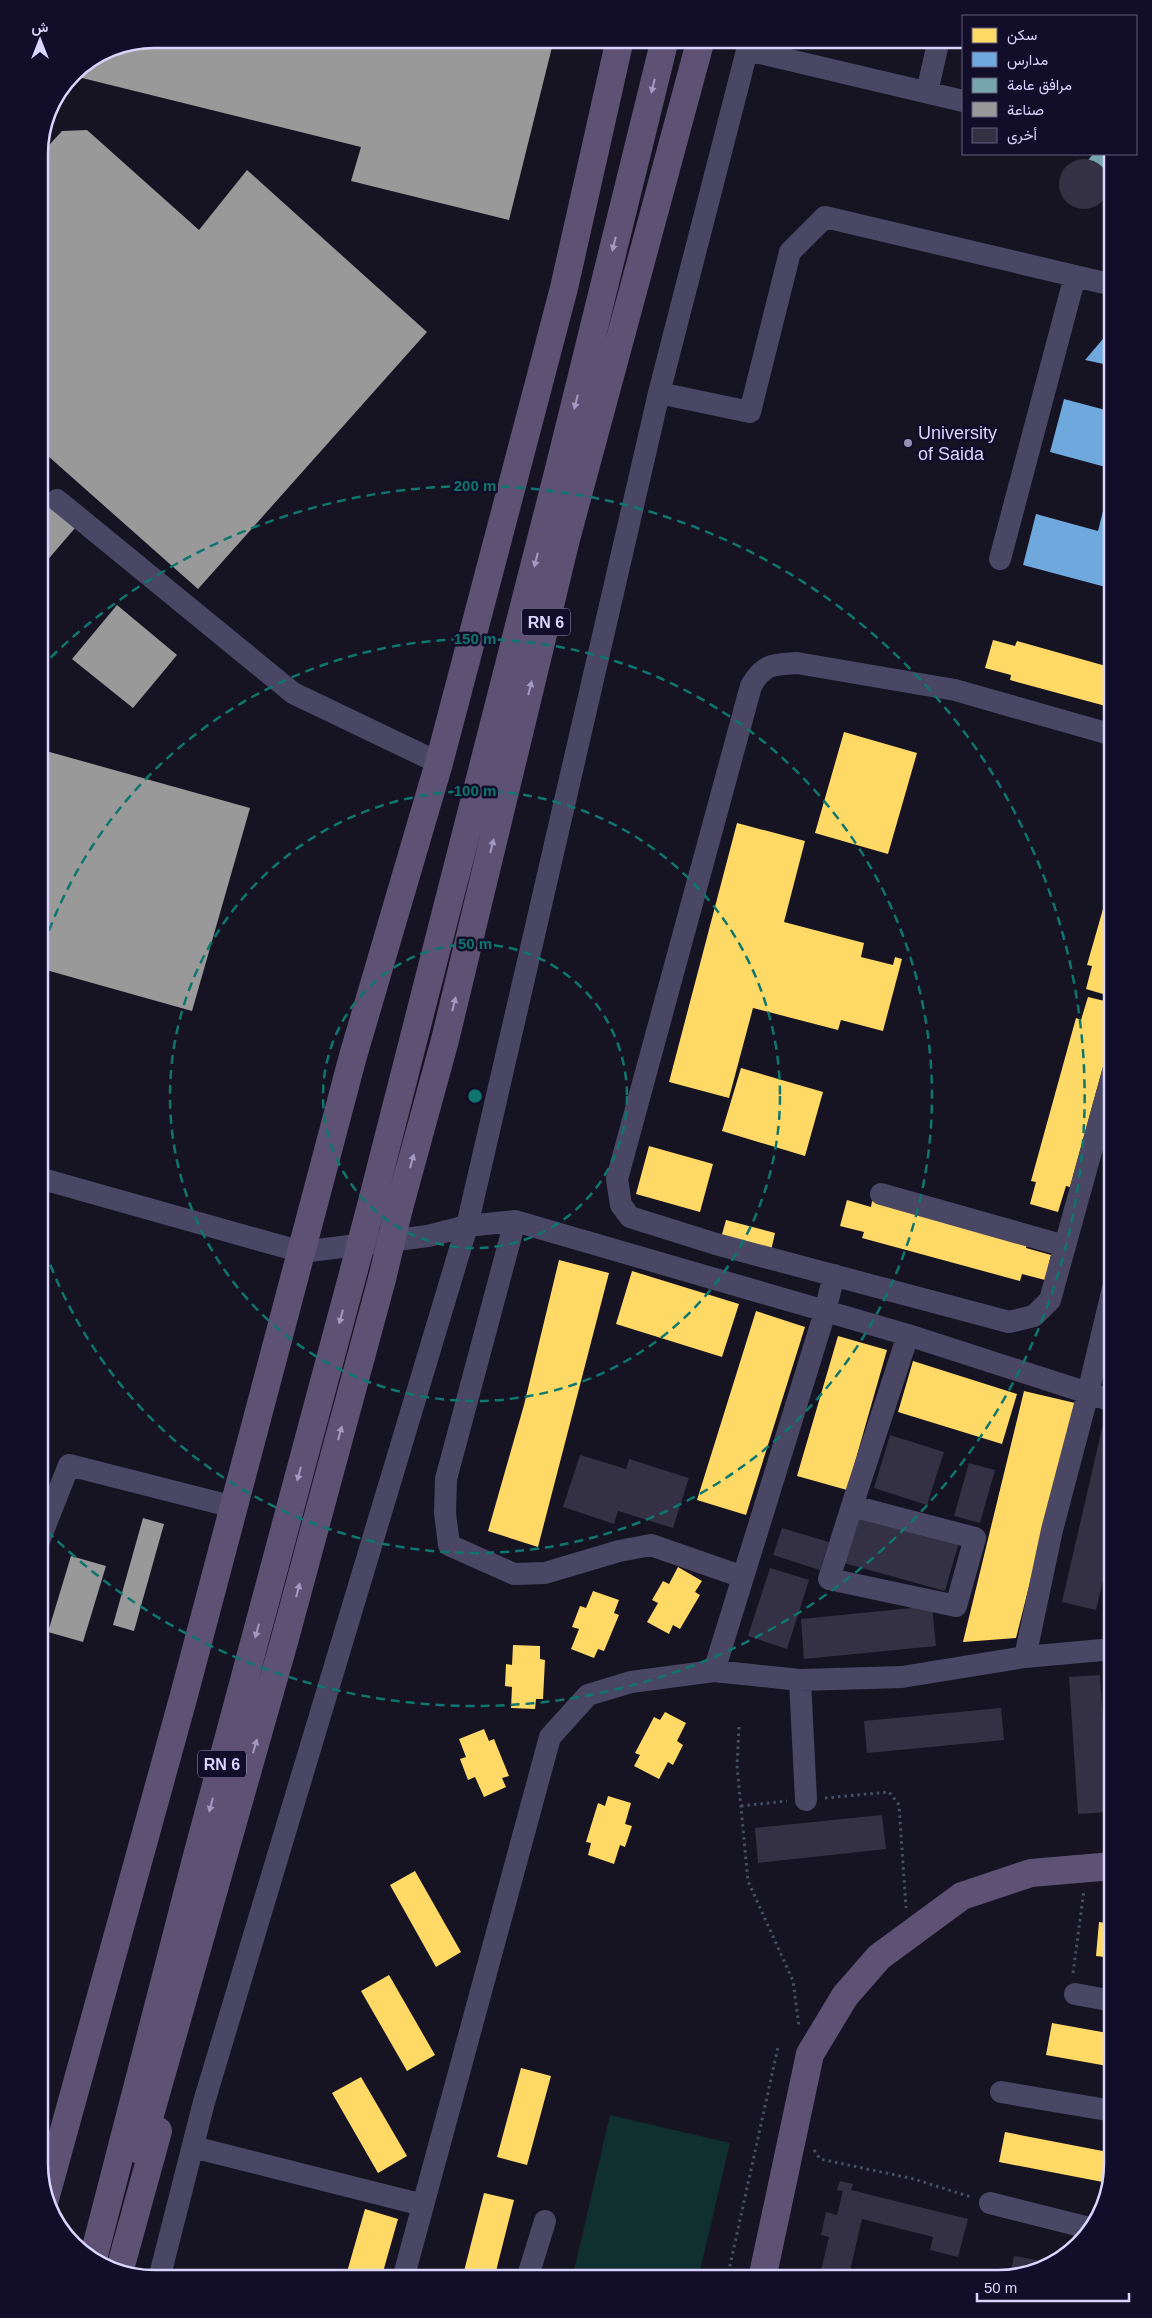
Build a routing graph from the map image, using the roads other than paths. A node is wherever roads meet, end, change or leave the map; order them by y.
1 (618, 48) edge
2 (663, 48) edge
3 (700, 48) edge
4 (748, 48) edge
5 (764, 48) edge
6 (937, 48) edge
7 (927, 92) junction
8 (962, 101) edge
9 (1075, 276) junction
10 (1104, 283) edge
11 (659, 393) junction
12 (57, 500) dead end
13 (1000, 560) dead end
14 (1104, 732) edge
15 (439, 764) junction
16 (1104, 1105) edge
17 (48, 1181) edge
18 (881, 1194) dead end
19 (515, 1221) junction
20 (467, 1226) junction
21 (1065, 1246) junction
22 (302, 1252) junction
23 (834, 1275) junction
24 (825, 1312) junction
25 (1104, 1335) edge
26 (908, 1336) junction
27 (1088, 1393) junction
28 (1104, 1398) edge
29 (852, 1506) junction
30 (234, 1507) junction
31 (48, 1518) edge
32 (742, 1577) junction
33 (1104, 1651) edge
34 (1025, 1657) junction
35 (714, 1671) junction
36 (800, 1680) junction
37 (806, 1800) road end
38 (224, 1855) junction
39 (197, 1856) junction
40 (1104, 1867) edge
41 (1076, 1994) road end
42 (1104, 1999) edge
43 (1001, 2092) dead end
44 (1104, 2109) edge
45 (193, 2147) junction
46 (48, 2155) edge
47 (984, 2201) road end
48 (423, 2205) junction
49 (545, 2221) dead end
50 (1084, 2227) edge
51 (81, 2242) edge
52 (95, 2253) edge
53 (108, 2260) edge
54 (121, 2265) edge
55 (161, 2270) edge
56 (406, 2270) edge
57 (530, 2270) edge
58 (764, 2270) edge

1 - 15 main road
2 -> 39 main road, RN 6, bridge
38 -> 3 main road, RN 6, bridge
4 - 11 street
5 - 7 street
6 - 7 street
7 - 8 street
9 - 10 street
9 - 11 street
9 - 13 street
11 - 20 street
12 - 15 street
14 - 23 street
15 - 22 main road
16 - 21 street
17 - 22 street
18 - 21 street
19 - 20 street
19 - 24 street
19 - 32 street
20 - 22 street
20 - 45 street
21 - 23 street
22 - 30 main road
23 - 24 street
24 - 26 street
24 - 32 street
25 - 27 street
26 - 27 street
26 - 29 street
27 - 28 street
27 - 34 street
29 - 29 street
30 - 31 street
30 - 46 main road
32 - 35 street
33 - 34 street
34 - 36 street
35 - 36 street
35 - 48 street
36 - 37 street
38 - 53 main road, RN 6
38 - 54 main road, RN 6
39 - 51 main road, RN 6
39 - 52 main road, RN 6
40 - 58 main road
41 - 42 street
43 - 44 street
45 - 48 street
45 - 55 street
47 - 50 street
48 - 56 street
49 - 57 street

